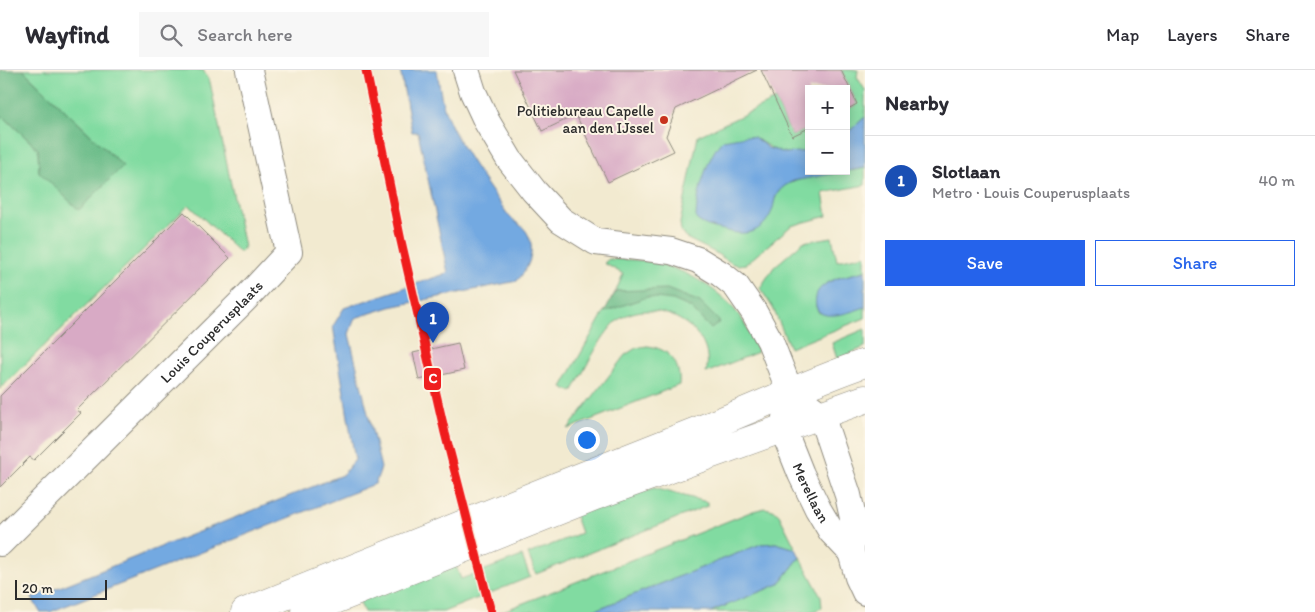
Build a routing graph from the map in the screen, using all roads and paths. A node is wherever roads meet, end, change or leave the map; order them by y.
1 (249, 70) edge
2 (466, 70) edge
3 (865, 363) edge
4 (790, 392) junction
5 (865, 399) edge
6 (820, 416) junction
7 (783, 429) junction
8 (0, 543) edge
9 (851, 552) junction
10 (865, 592) edge
11 (258, 611) edge
12 (305, 612) edge

1 - 8 street, Louis Couperusplaats
2 - 4 street
3 - 4 street
4 - 6 street
4 - 7 street
4 - 11 street
5 - 6 street
6 - 7 street
6 - 9 street, Merellaan
7 - 9 street, Merellaan
7 - 12 street
9 - 10 street, Merellaan

